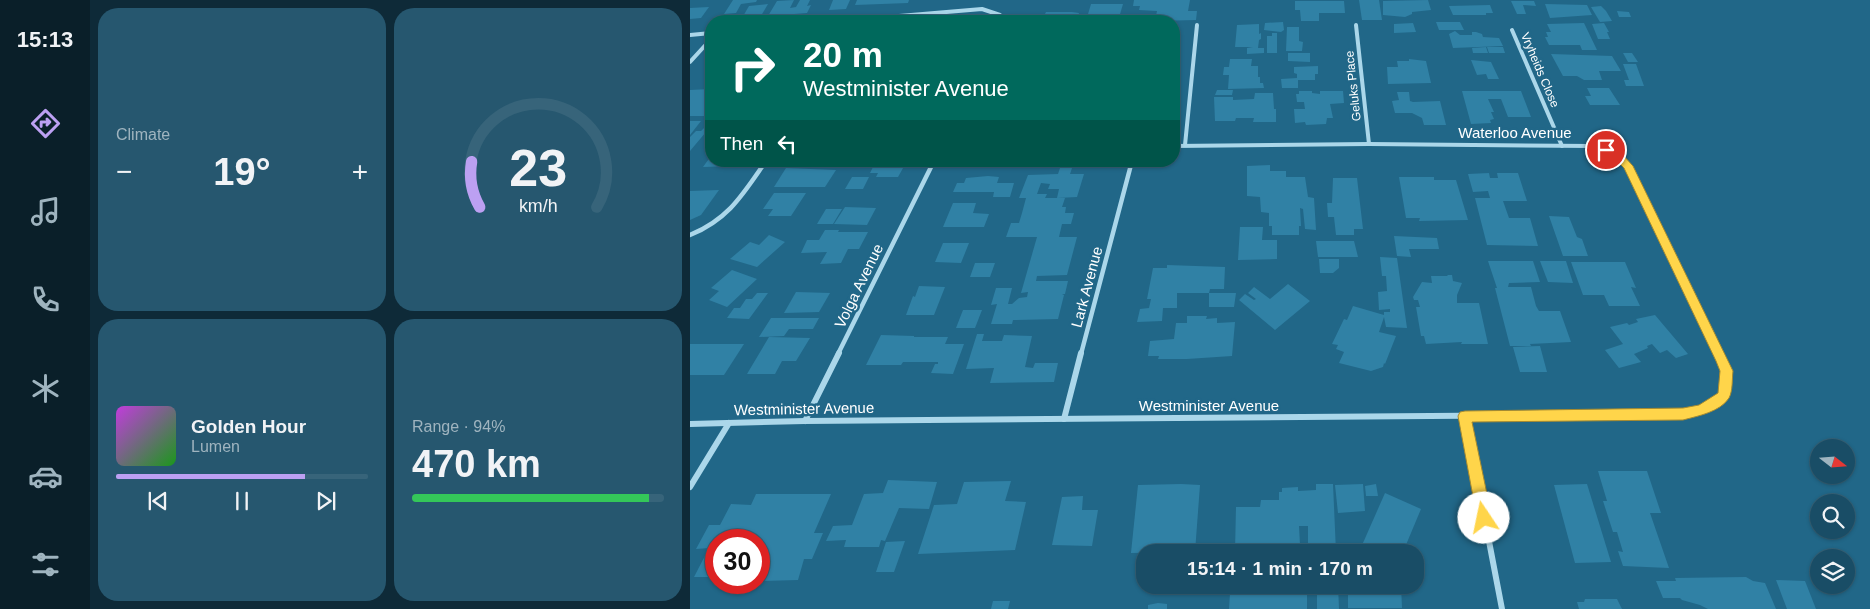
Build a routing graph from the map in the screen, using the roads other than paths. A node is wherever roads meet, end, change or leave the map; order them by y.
1 (912, 15) edge
2 (1000, 15) edge
3 (1197, 25) dead end
4 (1356, 25) dead end
5 (1512, 30) dead end
6 (705, 34) edge
7 (690, 35) edge
8 (705, 46) edge
9 (690, 62) edge
10 (1369, 144) junction
11 (1180, 145) edge
12 (1185, 145) junction
13 (1562, 146) junction
14 (762, 167) edge
15 (931, 167) edge
16 (1130, 167) edge
17 (690, 235) edge
18 (1724, 395) joint
19 (1465, 416) junction
20 (1064, 419) junction
21 (805, 421) junction
22 (728, 423) junction
23 (690, 424) edge
24 (690, 487) edge
25 (1502, 609) edge

1 - 2 street
3 - 12 street
4 - 10 street, Geluks Place
5 - 13 street, Vryheids Close
6 - 7 street
8 - 9 street
10 - 12 street, Waterloo Avenue
10 - 13 street, Waterloo Avenue
11 - 12 street, Waterloo Avenue
13 - 18 street, Waterloo Avenue
14 - 17 street
15 - 21 street, Volga Avenue
16 - 20 street, Lark Avenue
18 - 19 street, Westminister Avenue
19 - 20 street, Westminister Avenue
19 - 25 street
20 - 21 street, Westminister Avenue
21 - 22 street, Westminister Avenue
22 - 23 street, Westminister Avenue
22 - 24 street

